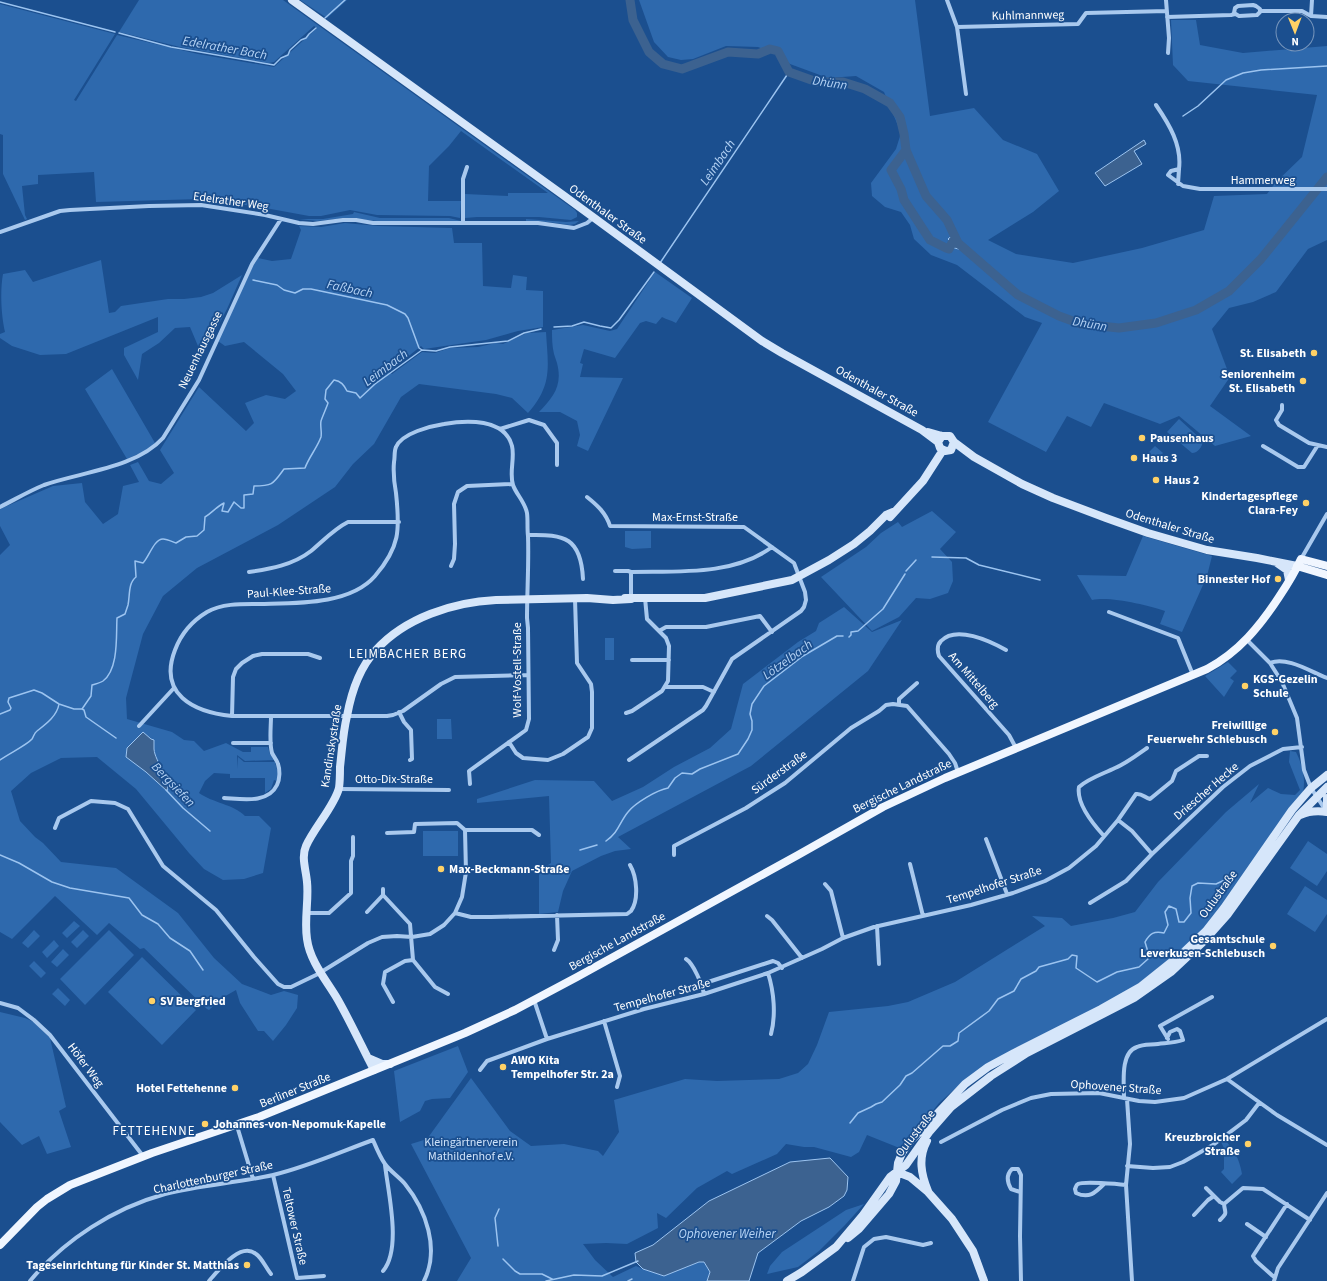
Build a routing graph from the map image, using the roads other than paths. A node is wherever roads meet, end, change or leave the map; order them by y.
1 (292, 0) edge
2 (947, 0) edge
3 (1166, 0) edge
4 (1312, 0) edge
5 (1260, 10) junction
6 (1167, 11) junction
7 (1304, 12) edge
8 (1311, 12) edge
9 (1235, 14) junction
10 (1167, 16) junction
11 (1315, 16) edge
12 (1327, 17) edge
13 (957, 26) junction
14 (1168, 53) dead end
15 (966, 94) dead end
16 (1156, 105) dead end
17 (467, 167) dead end
18 (1179, 168) junction
19 (1178, 184) junction
20 (1327, 189) edge
21 (593, 218) junction
22 (281, 219) junction
23 (463, 223) junction
24 (0, 232) edge
25 (1282, 404) dead end
26 (500, 429) junction
27 (940, 439) junction
28 (1318, 445) junction
29 (1263, 446) dead end
30 (949, 447) junction
31 (1327, 447) edge
32 (557, 465) dead end
33 (512, 484) junction
34 (587, 496) dead end
35 (0, 507) edge
36 (1327, 514) edge
37 (399, 522) junction
38 (528, 535) junction
39 (772, 547) junction
40 (1257, 558) junction
41 (1275, 562) junction
42 (1299, 563) junction
43 (451, 566) dead end
44 (1327, 566) edge
45 (615, 571) dead end
46 (249, 572) dead end
47 (631, 572) junction
48 (1314, 572) junction
49 (798, 576) junction
50 (1327, 576) edge
51 (582, 579) dead end
52 (1289, 580) junction
53 (576, 598) junction
54 (645, 598) junction
55 (527, 599) junction
56 (631, 599) junction
57 (1109, 612) dead end
58 (659, 631) junction
59 (772, 632) junction
60 (1247, 640) junction
61 (1006, 650) dead end
62 (320, 658) dead end
63 (632, 660) dead end
64 (669, 660) junction
65 (1270, 663) junction
66 (1193, 675) junction
67 (528, 676) junction
68 (1327, 678) edge
69 (917, 683) dead end
70 (666, 687) junction
71 (174, 688) junction
72 (714, 692) junction
73 (899, 704) junction
74 (399, 712) junction
75 (626, 713) dead end
76 (232, 716) junction
77 (271, 716) junction
78 (346, 716) junction
79 (139, 726) dead end
80 (509, 742) junction
81 (233, 743) dead end
82 (271, 743) junction
83 (1302, 747) junction
84 (1017, 748) junction
85 (1147, 748) dead end
86 (1206, 756) dead end
87 (410, 760) dead end
88 (629, 760) dead end
89 (958, 772) junction
90 (1327, 775) edge
91 (470, 784) dead end
92 (1327, 787) edge
93 (1311, 788) junction
94 (339, 789) junction
95 (449, 790) dead end
96 (1316, 797) junction
97 (224, 798) dead end
98 (1327, 798) edge
99 (1327, 812) edge
100 (1299, 816) junction
101 (1118, 820) junction
102 (55, 828) dead end
103 (465, 830) junction
104 (387, 833) dead end
105 (539, 836) dead end
106 (1104, 836) junction
107 (353, 837) dead end
108 (986, 839) dead end
109 (1152, 854) junction
110 (674, 855) dead end
111 (910, 864) dead end
112 (630, 865) dead end
113 (826, 884) dead end
114 (382, 889) dead end
115 (1007, 894) junction
116 (383, 895) junction
117 (1090, 902) dead end
118 (367, 912) dead end
119 (306, 913) junction
120 (455, 913) junction
121 (557, 915) junction
122 (767, 916) dead end
123 (923, 916) junction
124 (877, 926) junction
125 (412, 937) junction
126 (843, 938) junction
127 (554, 950) dead end
128 (802, 958) junction
129 (686, 959) dead end
130 (413, 960) junction
131 (879, 964) dead end
132 (782, 968) junction
133 (321, 972) junction
134 (768, 973) junction
135 (702, 984) junction
136 (448, 994) dead end
137 (704, 994) junction
138 (1212, 997) dead end
139 (534, 1000) junction
140 (393, 1002) dead end
141 (0, 1003) edge
142 (499, 1018) joint
143 (1327, 1019) edge
144 (604, 1021) junction
145 (771, 1034) dead end
146 (1167, 1038) junction
147 (546, 1039) junction
148 (1168, 1043) junction
149 (368, 1058) junction
150 (390, 1064) junction
151 (374, 1070) junction
152 (480, 1070) dead end
153 (1227, 1079) junction
154 (617, 1087) dead end
155 (1125, 1098) junction
156 (959, 1101) junction
157 (1259, 1103) junction
158 (237, 1126) junction
159 (941, 1142) dead end
160 (1327, 1145) edge
161 (142, 1156) junction
162 (385, 1165) junction
163 (1128, 1166) junction
164 (898, 1172) junction
165 (273, 1175) junction
166 (253, 1179) junction
167 (1104, 1184) junction
168 (1126, 1185) junction
169 (1206, 1188) dead end
170 (928, 1192) junction
171 (1020, 1192) junction
172 (1327, 1193) edge
173 (1214, 1196) junction
174 (1224, 1204) junction
175 (1287, 1204) junction
176 (1194, 1215) dead end
177 (1220, 1220) dead end
178 (1310, 1220) junction
179 (1247, 1224) dead end
180 (1266, 1236) junction
181 (932, 1243) dead end
182 (0, 1245) edge
183 (383, 1271) dead end
184 (271, 1274) dead end
185 (324, 1276) dead end
186 (1274, 1279) edge
187 (30, 1281) edge
188 (209, 1281) edge
189 (424, 1281) edge
190 (787, 1281) edge
191 (853, 1281) edge
192 (984, 1281) edge
193 (1021, 1281) edge
194 (1132, 1281) edge

1 - 21 main road, Odenthaler Straße
2 - 13 street
3 - 6 street
4 - 8 street
5 - 7 street
5 - 9 street
5 - 9 street
6 - 10 street
6 - 13 street, Kuhlmannweg
9 - 10 street
10 - 14 street
11 - 12 street
13 - 15 street
16 - 18 street
17 - 23 street
18 - 19 street
18 - 19 street
19 - 20 street, Hammerweg
21 - 23 street, Edelrather Weg
21 - 27 main road, Odenthaler Straße
22 - 23 street, Edelrather Weg
22 - 24 street, Edelrather Weg
22 - 35 street, Neuenhausgasse
25 - 28 street
26 - 32 street
26 - 33 street
26 - 37 street, Paul-Klee-Straße
27 - 30 main road
27 - 30 main road
28 - 29 street
28 - 31 street
30 - 40 main road, Odenthaler Straße
30 - 49 main road, Kandinskystraße
33 - 38 street
33 - 43 street
34 - 39 street, Max-Ernst-Straße
36 - 42 street, Bergische Landstraße
37 - 46 street
37 - 71 street, Paul-Klee-Straße
38 - 51 street
38 - 55 street
39 - 47 street
39 - 49 street, Max-Ernst-Straße
40 - 41 main road, Odenthaler Straße
40 - 42 main road, Odenthaler Straße
41 - 42 main road, Odenthaler Straße
41 - 52 main road
42 - 44 main road
42 - 48 main road
42 - 52 main road, Bergische Landstraße
45 - 47 street
47 - 56 street
48 - 50 main road
48 - 52 main road
49 - 54 main road, Kandinskystraße
49 - 59 street, Max-Ernst-Straße
52 - 60 main road, Bergische Landstraße
53 - 55 main road, Kandinskystraße
53 - 56 main road, Kandinskystraße
53 - 80 street
54 - 56 main road, Kandinskystraße
54 - 58 street
55 - 67 street, Wolf-Vostell-Straße
55 - 78 main road, Kandinskystraße
57 - 66 street
58 - 59 street
58 - 64 street
59 - 72 street, Max-Ernst-Straße
60 - 65 street
60 - 66 main road, Bergische Landstraße
61 - 84 street, Am Mittelberg
62 - 76 street
63 - 64 street
64 - 70 street
65 - 68 street
65 - 83 street
66 - 84 main road, Bergische Landstraße
67 - 74 street
67 - 80 street, Wolf-Vostell-Straße
69 - 73 street
70 - 72 street
70 - 75 street
71 - 76 street
71 - 79 street
72 - 88 street, Max-Ernst-Straße
73 - 89 street
73 - 110 street, Sürderstraße
74 - 78 street
74 - 87 street
76 - 77 street
77 - 78 street
77 - 82 street
78 - 94 main road, Kandinskystraße
80 - 91 street, Wolf-Vostell-Straße
81 - 82 street
82 - 97 street
83 - 93 street
83 - 109 street, Driescher Hecke
84 - 89 main road, Bergische Landstraße
85 - 106 street
86 - 101 street, Tempelhofer Straße
89 - 139 main road, Bergische Landstraße
90 - 93 main road, Oulustraße
92 - 96 main road, Oulustraße
93 - 96 street
93 - 164 main road, Oulustraße
94 - 95 street, Otto-Dix-Straße
94 - 119 main road, Kandinskystraße
96 - 99 street
96 - 100 main road, Oulustraße
98 - 99 main road
99 - 100 main road
100 - 156 main road, Oulustraße
101 - 106 street, Tempelhofer Straße
101 - 109 street
102 - 133 street
103 - 104 street
103 - 105 street
103 - 120 street
106 - 115 street, Tempelhofer Straße
107 - 119 street
108 - 115 street
109 - 117 street, Driescher Hecke
111 - 123 street
112 - 121 street
113 - 126 street
114 - 116 street
115 - 123 street, Tempelhofer Straße
116 - 118 street
116 - 125 street
119 - 133 main road, Kandinskystraße
120 - 121 street
120 - 125 street
121 - 127 street
122 - 128 street
123 - 124 street, Tempelhofer Straße
124 - 126 street, Tempelhofer Straße
124 - 131 street
125 - 130 street
125 - 133 street
126 - 128 street, Tempelhofer Straße
128 - 132 street, Tempelhofer Straße
129 - 135 street
130 - 136 street
130 - 140 street
132 - 134 street, Tempelhofer Straße
132 - 135 street, Tempelhofer Straße
133 - 149 main road, Kandinskystraße
134 - 137 street, Tempelhofer Straße
134 - 145 street
135 - 137 street
137 - 144 street, Tempelhofer Straße
138 - 146 street
139 - 142 main road, Bergische Landstraße
139 - 147 street
141 - 161 street, Höfer Weg
142 - 150 main road, Berliner Straße
143 - 153 street, Ophovener Straße
144 - 147 street, Tempelhofer Straße
144 - 154 street
146 - 148 street
146 - 148 street
147 - 152 street, Tempelhofer Straße
148 - 155 street
149 - 150 main road
149 - 151 main road, Kandinskystraße
150 - 151 main road, Berliner Straße
151 - 158 main road, Berliner Straße
153 - 155 street, Ophovener Straße
153 - 157 street
155 - 159 street, Ophovener Straße
155 - 163 street
156 - 164 main road, Oulustraße
156 - 170 main road
157 - 160 street
157 - 163 street
158 - 161 main road, Berliner Straße
158 - 166 street
161 - 182 main road, Berliner Straße
162 - 165 street, Charlottenburger Straße
162 - 183 street
162 - 189 street
163 - 168 street
164 - 170 main road
164 - 190 main road
165 - 166 street, Charlottenburger Straße
165 - 185 street, Teltower Straße
166 - 187 street, Charlottenburger Straße
167 - 167 street
167 - 168 street
168 - 194 street
169 - 173 street
170 - 192 main road
171 - 171 street
171 - 193 street
172 - 178 street
173 - 174 street
173 - 176 street
174 - 175 street
174 - 177 street
175 - 178 street
175 - 180 street
178 - 186 street
179 - 180 street
180 - 186 street
181 - 191 street
184 - 188 street

